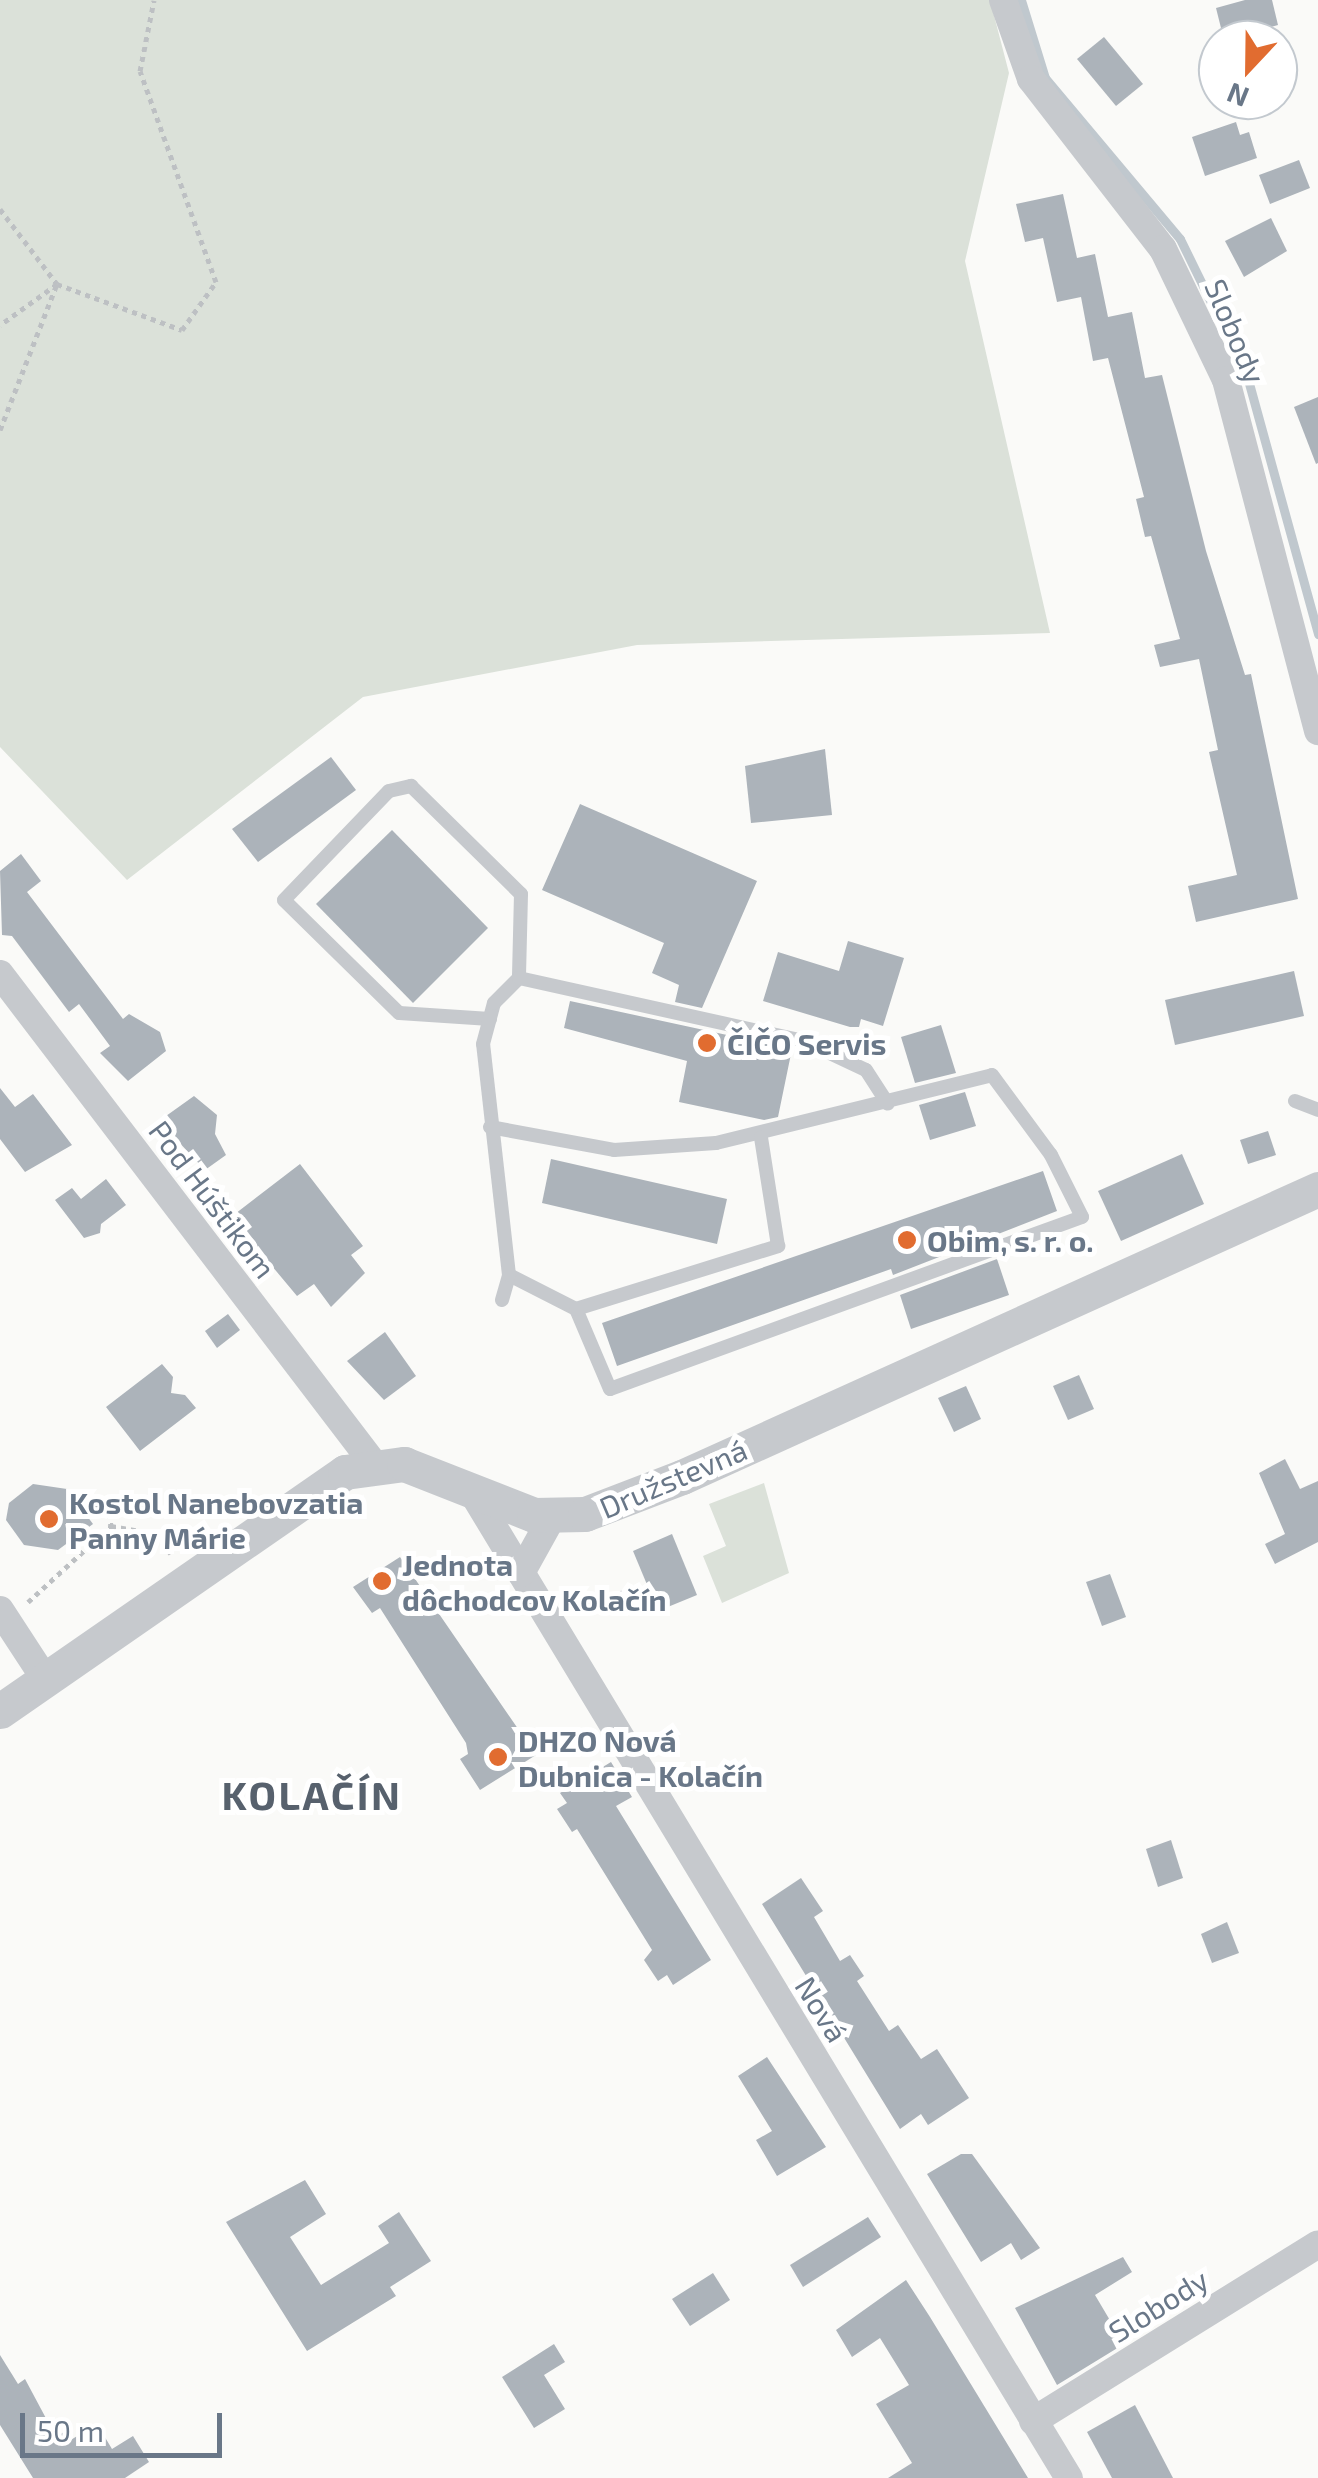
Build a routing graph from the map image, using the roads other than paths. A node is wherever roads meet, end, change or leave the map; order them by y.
1 (1003, 0) edge
2 (1318, 731) edge
3 (0, 974) edge
4 (519, 978) junction
5 (490, 1019) junction
6 (1295, 1101) dead end
7 (888, 1104) junction
8 (1318, 1110) edge
9 (490, 1127) junction
10 (761, 1137) junction
11 (1318, 1189) edge
12 (509, 1275) junction
13 (502, 1300) dead end
14 (576, 1309) junction
15 (374, 1464) junction
16 (471, 1490) junction
17 (552, 1517) junction
18 (521, 1573) junction
19 (3, 1614) edge
20 (46, 1679) junction
21 (0, 1710) edge
22 (1318, 2244) edge
23 (1033, 2421) junction
24 (1069, 2478) edge

1 - 2 street, Slobody
3 - 15 street, Pod Húštikom
4 - 5 lane
4 - 5 lane
4 - 7 lane
5 - 9 lane
6 - 8 lane
7 - 10 lane
7 - 14 lane
9 - 10 lane
9 - 12 lane
10 - 14 lane
11 - 17 street, Družstevná
12 - 13 lane
12 - 14 lane
15 - 16 street, Družstevná
15 - 20 street, Družstevná
16 - 17 street, Družstevná
16 - 18 street, Nová
17 - 18 street
18 - 23 street, Nová
19 - 20 street
20 - 21 street, Družstevná
22 - 23 street, Slobody
23 - 24 street, Nová

